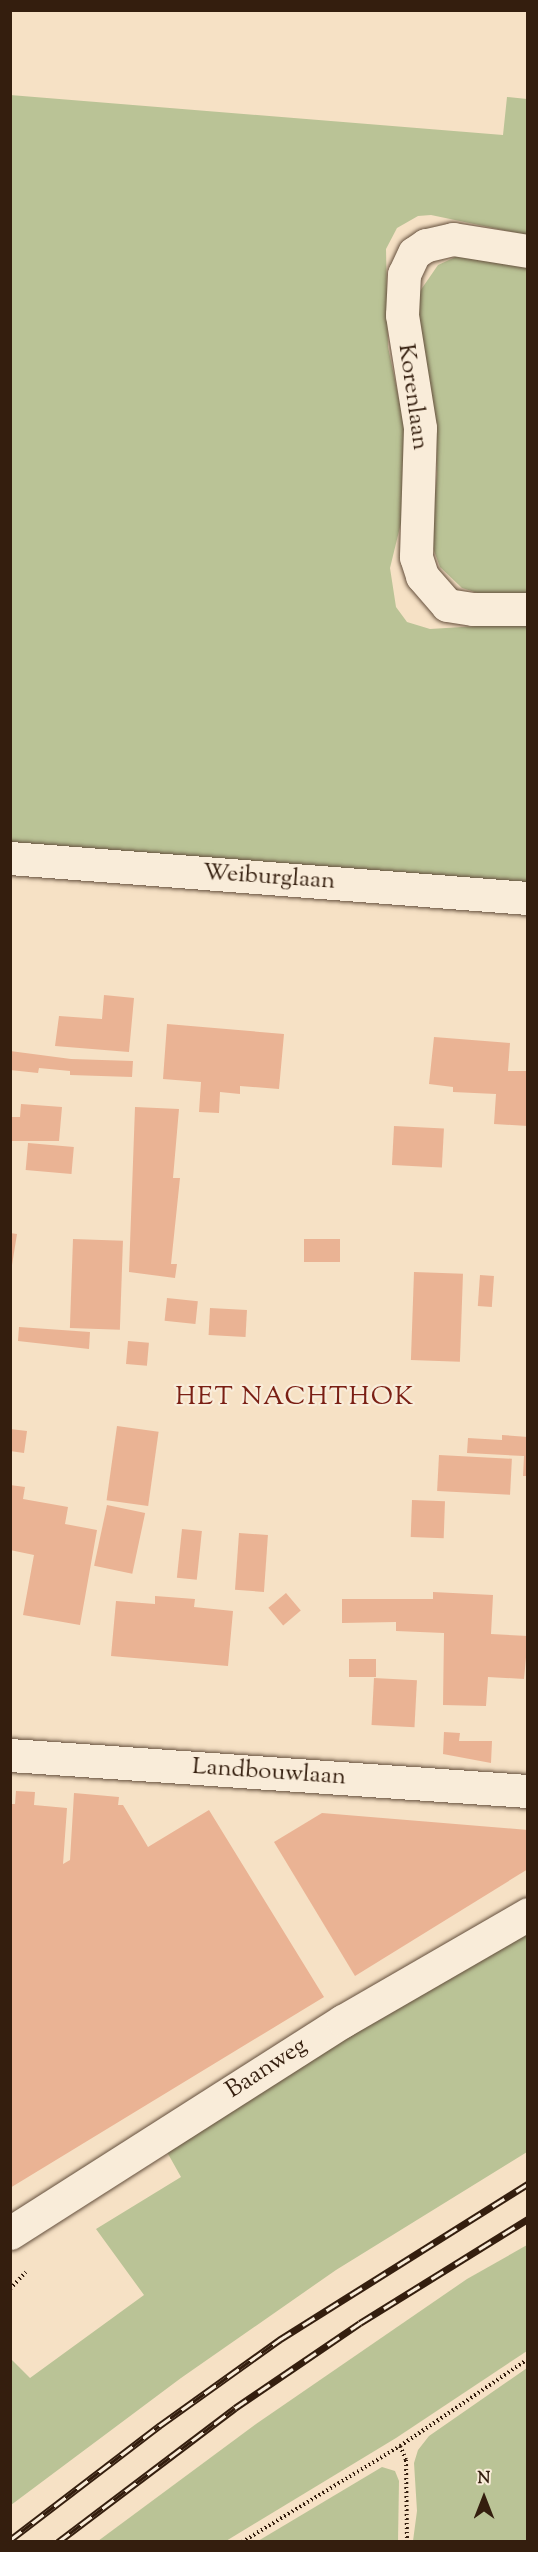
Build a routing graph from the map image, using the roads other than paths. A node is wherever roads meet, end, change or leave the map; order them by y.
1 (528, 251) edge
2 (528, 609) edge
3 (10, 858) edge
4 (528, 898) edge
5 (10, 1755) edge
6 (528, 1791) edge
7 (528, 1914) edge
8 (10, 2233) edge

1 - 2 street, Korenlaan
3 - 4 street, Weiburglaan
5 - 6 street, Landbouwlaan
7 - 8 street, Baanweg

